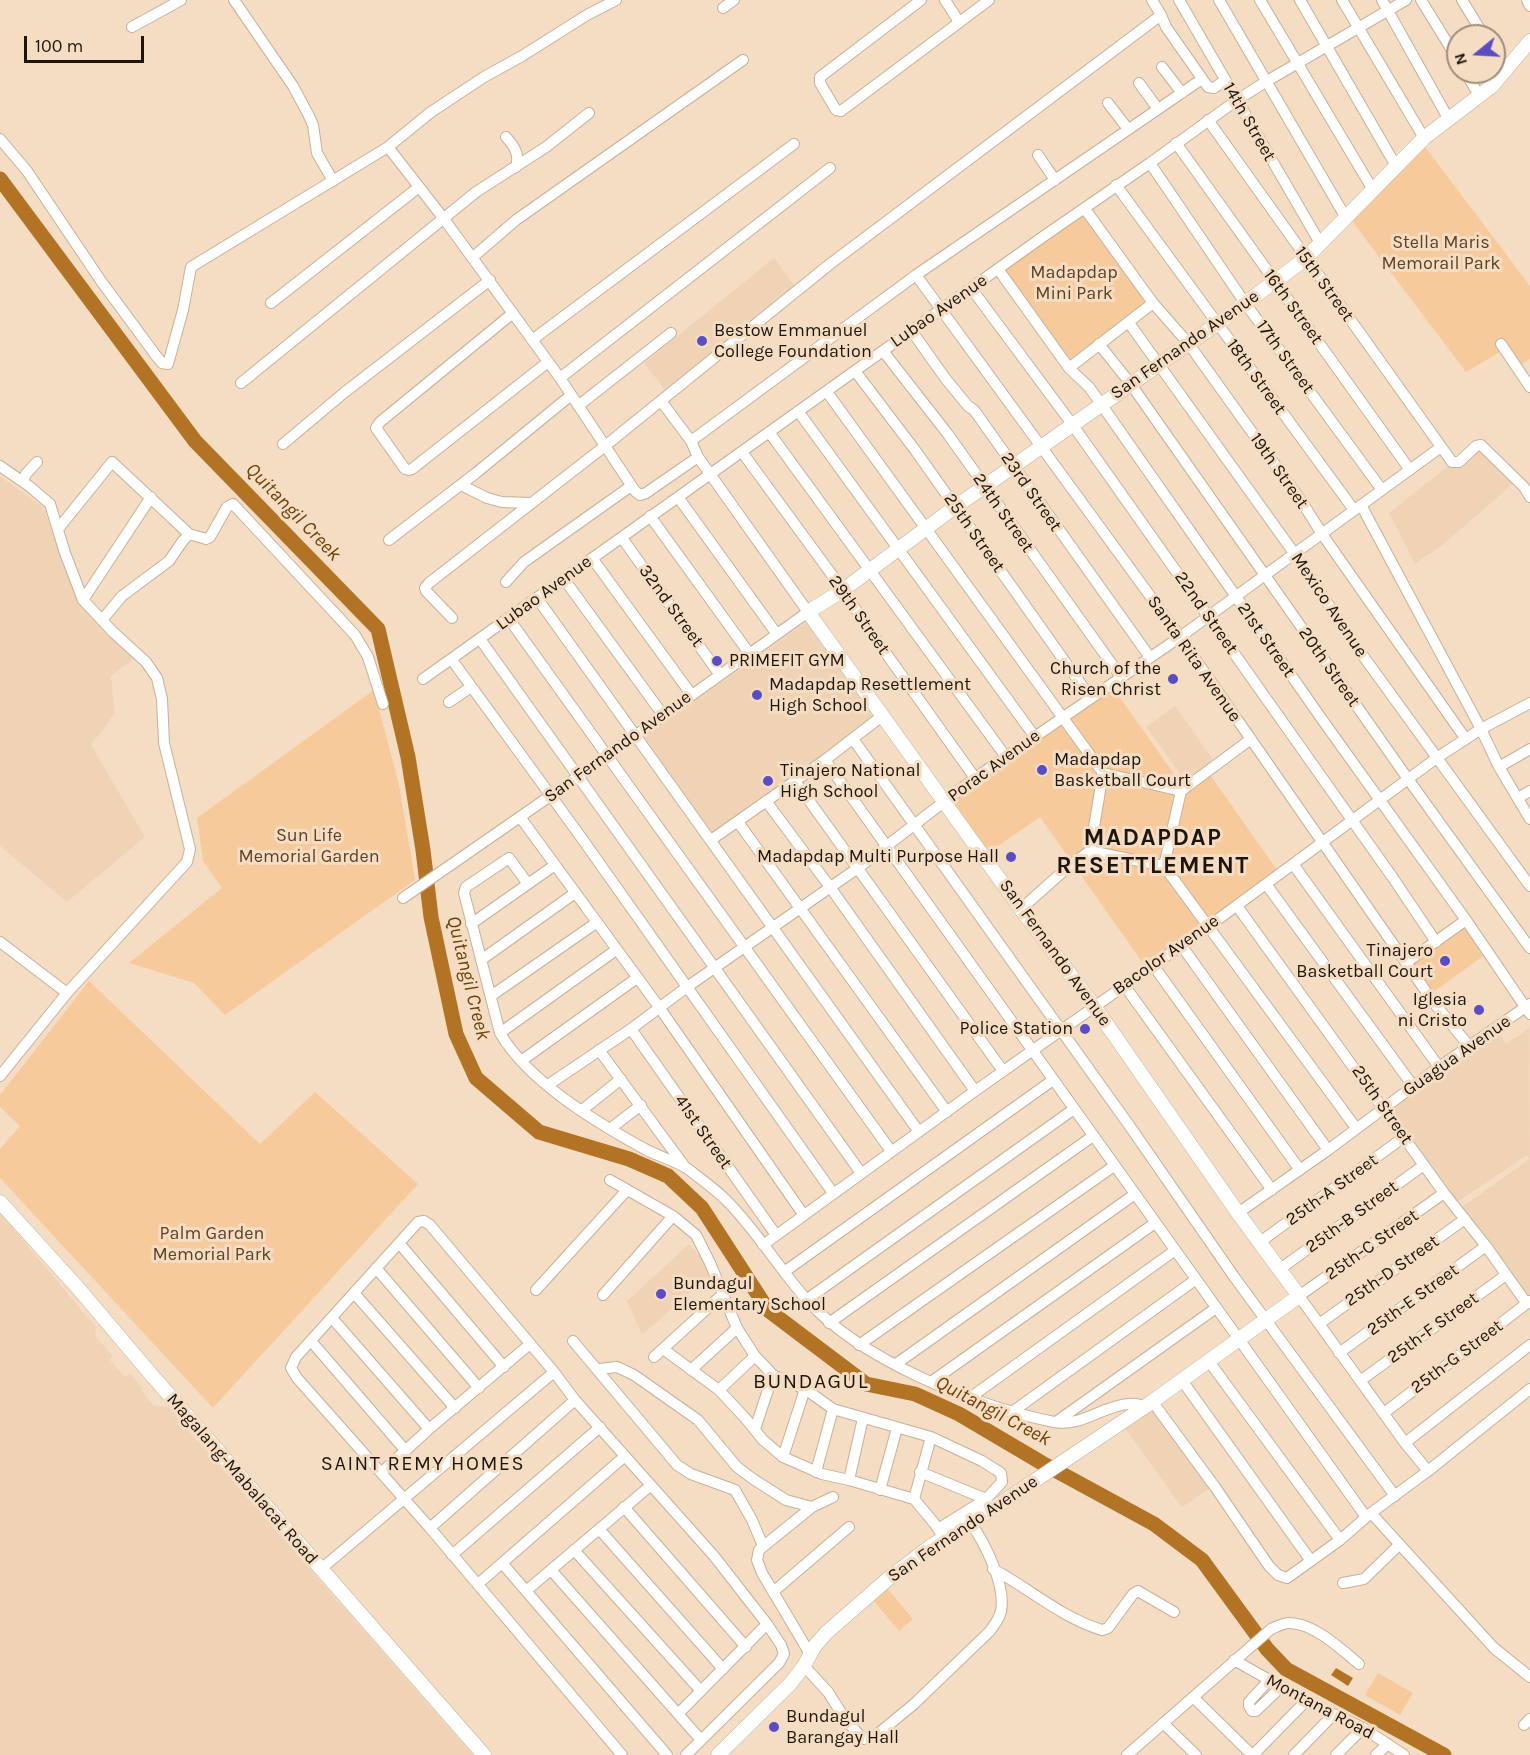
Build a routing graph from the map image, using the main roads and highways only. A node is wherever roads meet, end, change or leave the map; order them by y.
1 (1530, 41) edge
2 (0, 1202) edge
3 (484, 1755) edge
4 (718, 1755) edge

1 - 4 main road, San Fernando Avenue
2 - 3 main road, Magalang-Mabalacat Road

